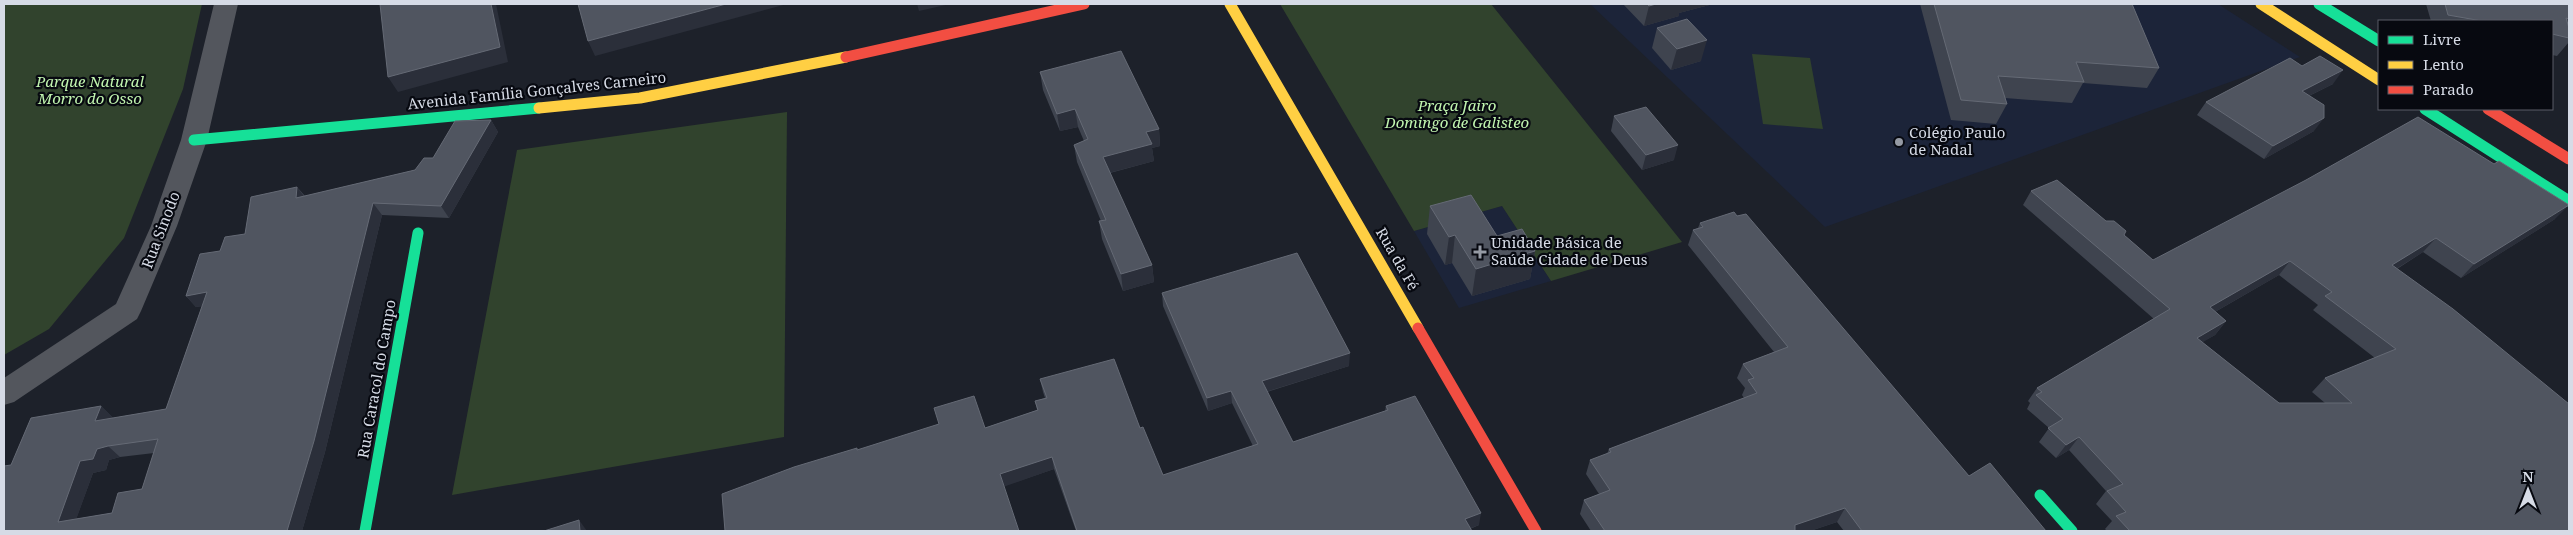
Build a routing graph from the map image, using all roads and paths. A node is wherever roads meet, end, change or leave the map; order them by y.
1 (226, 4) edge
2 (1084, 4) edge
3 (1230, 4) edge
4 (2261, 4) edge
5 (2320, 4) edge
6 (2378, 40) edge
7 (2378, 79) edge
8 (2427, 110) edge
9 (2490, 110) edge
10 (194, 140) junction
11 (2569, 159) edge
12 (2569, 201) edge
13 (418, 233) dead end
14 (4, 393) edge
15 (2040, 495) dead end
16 (365, 531) edge
17 (1536, 531) edge
18 (2072, 531) edge

1 - 10 street, Rua Sinodo
2 - 10 street, Avenida Família Gonçalves Carneiro
3 - 17 street, Rua da Fé
4 - 7 street
5 - 6 street
8 - 12 street
9 - 11 street
10 - 14 street, Rua Sinodo
13 - 16 street, Rua Caracol do Campo
15 - 18 street

